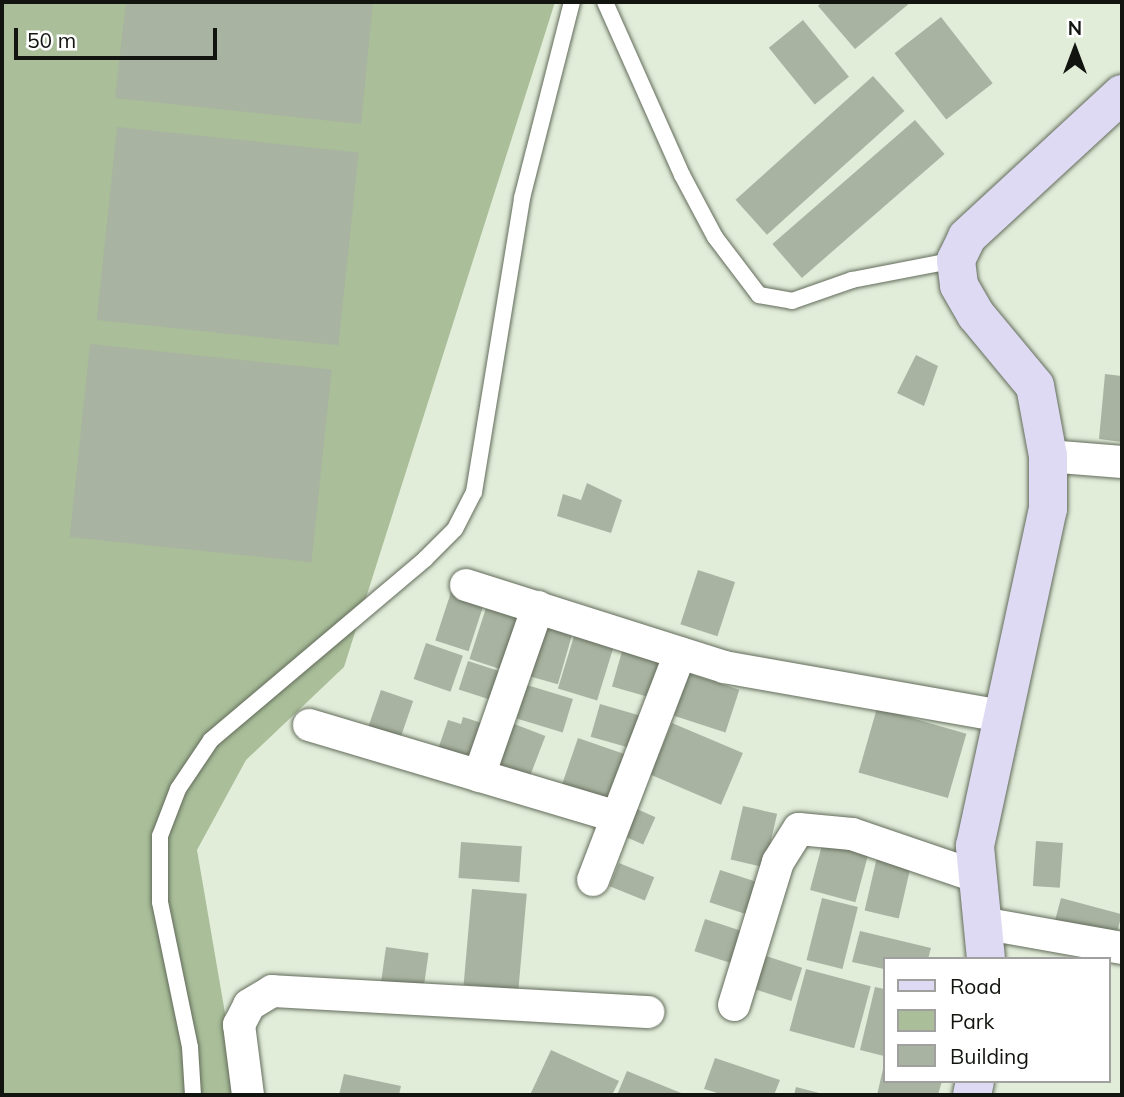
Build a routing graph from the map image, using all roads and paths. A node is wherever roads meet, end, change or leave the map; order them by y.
1 (572, 2) edge
2 (605, 2) edge
3 (1122, 94) edge
4 (956, 260) junction
5 (1048, 456) junction
6 (1122, 462) edge
7 (466, 585) dead end
8 (538, 607) junction
9 (680, 653) junction
10 (1002, 716) junction
11 (309, 725) dead end
12 (479, 776) junction
13 (617, 817) junction
14 (978, 877) junction
15 (593, 880) dead end
16 (984, 941) edge
17 (1122, 948) edge
18 (734, 1005) dead end
19 (648, 1012) dead end
20 (193, 1095) edge
21 (248, 1095) edge

1 - 20 lane
2 - 4 lane
3 - 4 street
4 - 5 street
5 - 6 street
5 - 10 street
7 - 8 street
8 - 9 street
8 - 12 street
9 - 10 street
9 - 13 street
10 - 14 street
11 - 12 street
12 - 13 street
13 - 15 street
14 - 16 street
14 - 18 street
16 - 17 street
19 - 21 street

